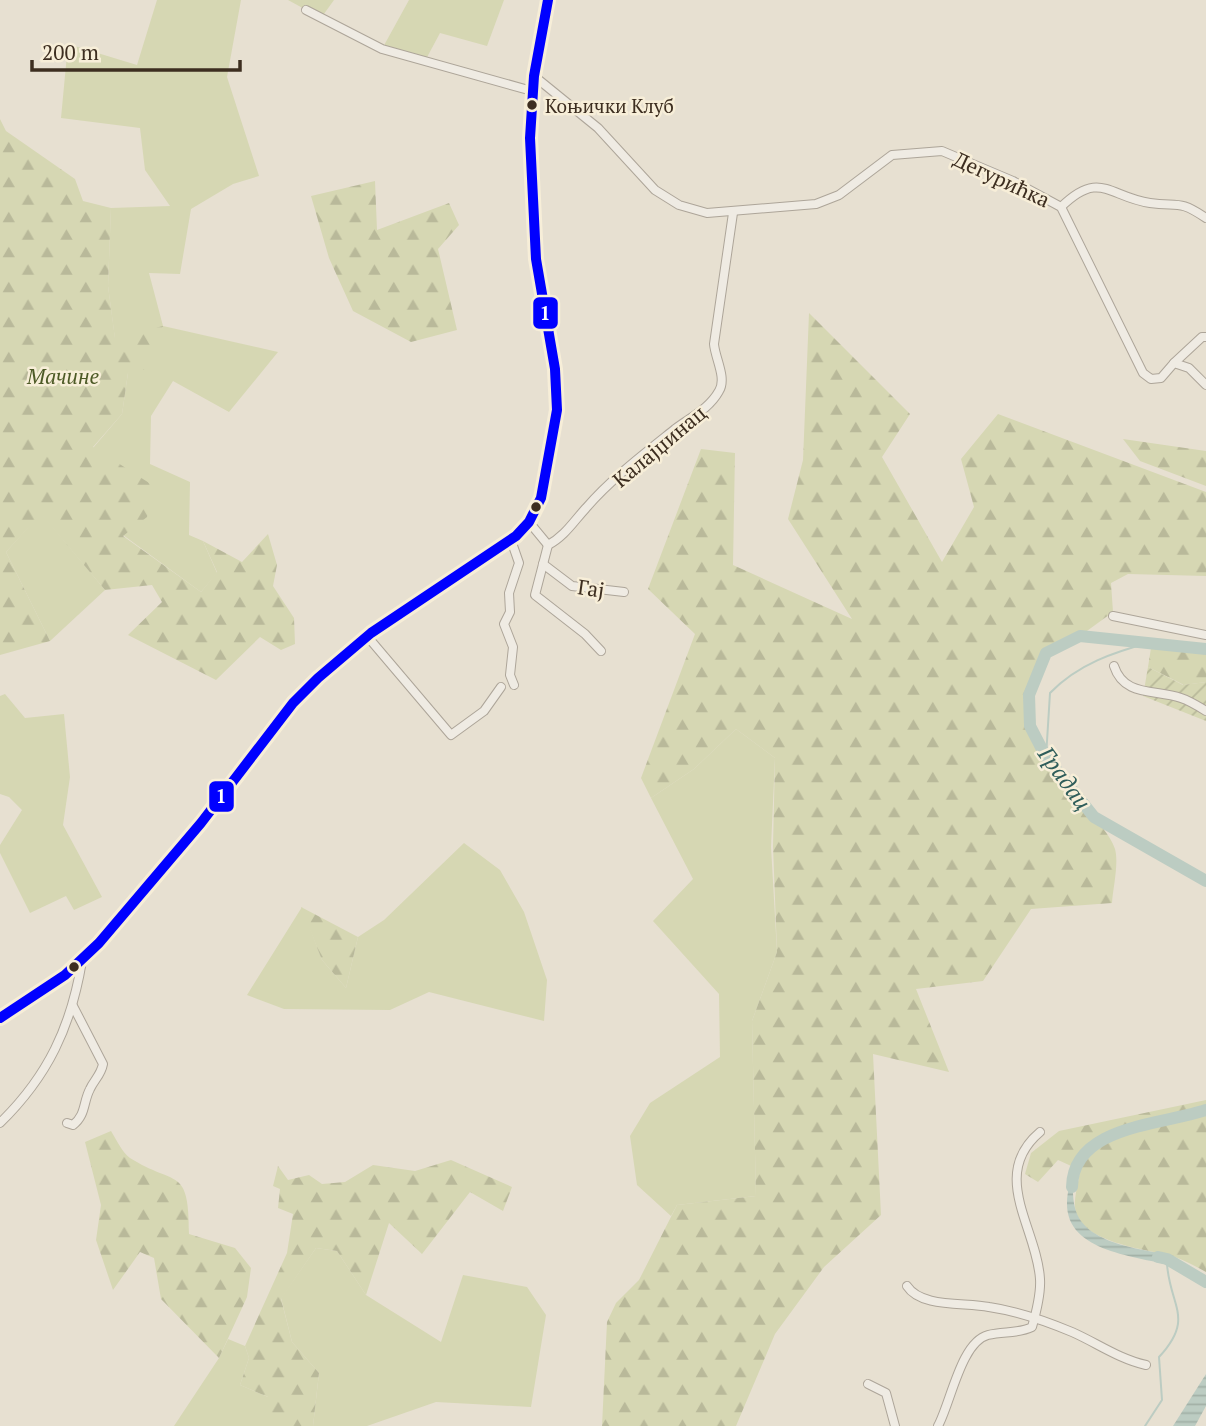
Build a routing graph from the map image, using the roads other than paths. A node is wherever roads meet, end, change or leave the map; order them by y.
1 (548, 0) edge
2 (306, 10) dead end
3 (534, 76) junction
4 (532, 91) junction
5 (1061, 207) junction
6 (733, 213) junction
7 (1206, 218) edge
8 (1206, 337) edge
9 (1174, 363) junction
10 (1206, 385) edge
11 (529, 522) junction
12 (511, 540) junction
13 (548, 545) junction
14 (544, 564) junction
15 (624, 592) dead end
16 (1113, 616) dead end
17 (1206, 635) edge
18 (367, 636) junction
19 (601, 651) dead end
20 (1114, 666) dead end
21 (514, 684) dead end
22 (501, 687) dead end
23 (1206, 711) edge
24 (82, 961) junction
25 (73, 1006) junction
26 (0, 1018) edge
27 (0, 1123) edge
28 (67, 1123) dead end
29 (1040, 1132) dead end
30 (907, 1286) dead end
31 (1034, 1320) junction
32 (1146, 1365) dead end
33 (868, 1384) dead end
34 (895, 1426) edge
35 (938, 1426) edge

1 - 3 main road
2 - 4 street
3 - 4 main road
3 - 6 street, Дегурићка
4 - 11 main road
5 - 6 street, Дегурићка
5 - 7 street
5 - 9 street, Дегурићка
6 - 13 street, Калајџинац
8 - 9 street
9 - 10 street
11 - 12 main road
11 - 13 street
12 - 18 main road
12 - 21 street
13 - 14 street
14 - 15 street, Гај
14 - 19 street
16 - 17 street
18 - 22 street
18 - 24 main road
20 - 23 street
24 - 25 street
24 - 26 main road
25 - 27 street
25 - 28 street
29 - 31 street
30 - 31 street
31 - 32 street
31 - 35 street
33 - 34 street

